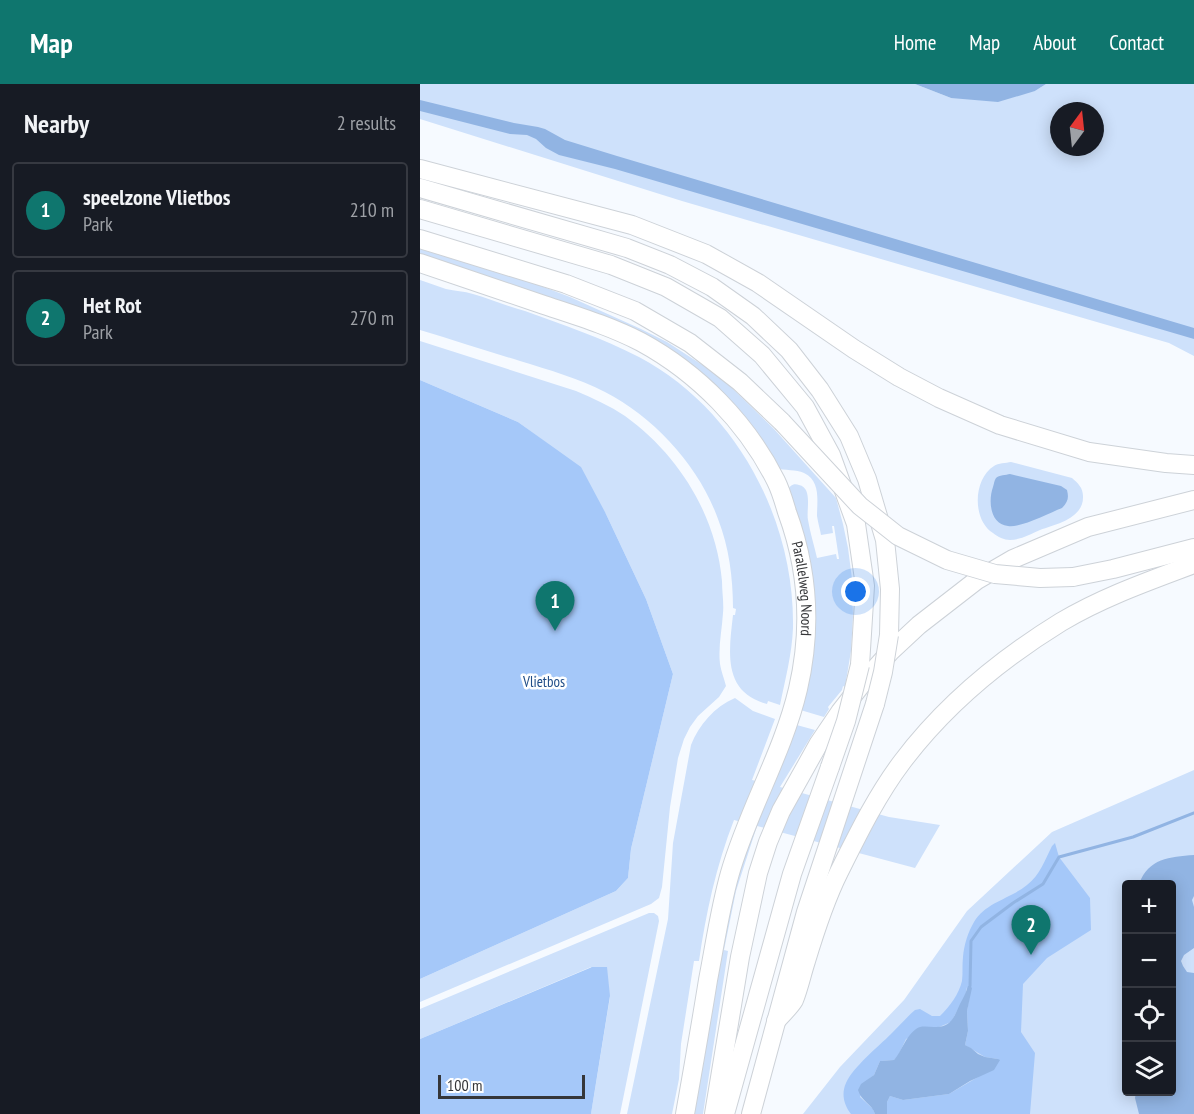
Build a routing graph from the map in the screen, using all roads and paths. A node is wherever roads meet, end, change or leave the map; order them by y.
1 (420, 169) edge
2 (420, 188) edge
3 (420, 209) edge
4 (420, 239) edge
5 (420, 264) edge
6 (420, 272) edge
7 (1194, 465) edge
8 (1194, 500) edge
9 (1194, 548) edge
10 (1194, 564) edge
11 (776, 1021) junction
12 (676, 1114) edge
13 (685, 1114) edge
14 (714, 1114) edge
15 (725, 1114) edge
16 (751, 1114) edge

1 - 7 highway
2 - 11 highway, bridge
3 - 15 highway, bridge
4 - 9 highway, bridge
5 - 13 highway, Parallelweg Noord
6 - 12 highway, Parallelweg Noord
8 - 14 highway
10 - 11 highway
11 - 16 highway

